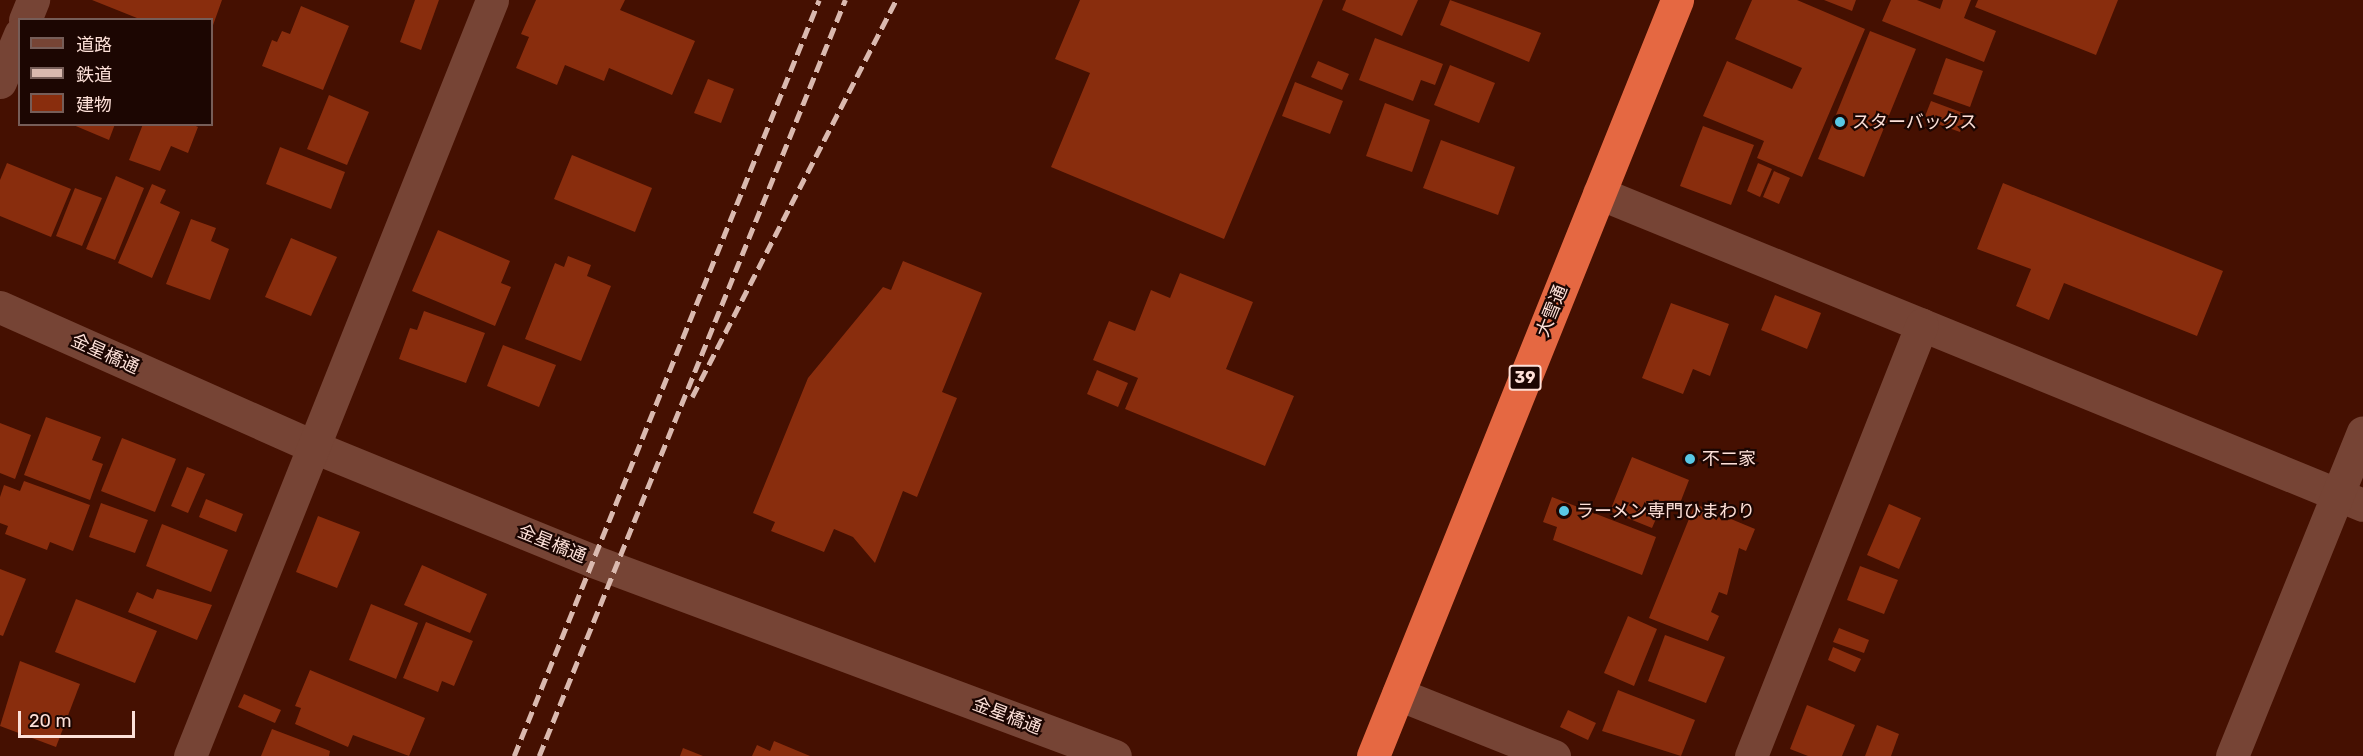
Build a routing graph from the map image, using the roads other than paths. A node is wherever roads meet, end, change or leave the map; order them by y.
1 (33, 0) edge
2 (492, 0) edge
3 (1677, 0) edge
4 (26, 18) edge
5 (18, 39) edge
6 (0, 82) edge
7 (1599, 193) junction
8 (0, 306) edge
9 (1922, 325) junction
10 (2363, 432) edge
11 (314, 447) junction
12 (2350, 501) edge
13 (1398, 694) junction
14 (190, 756) edge
15 (1115, 756) edge
16 (1373, 756) edge
17 (1554, 756) edge
18 (1751, 756) edge
19 (2232, 756) edge

1 - 4 street
2 - 11 street
3 - 7 highway, 大雪通 / 39
5 - 6 street
7 - 9 street
7 - 13 highway, 大雪通 / 39
8 - 11 street, 金星橋通
9 - 12 street
9 - 18 street
10 - 12 street
11 - 14 street
11 - 15 street, 金星橋通
12 - 19 street
13 - 16 highway, 大雪通 / 39
13 - 17 street

